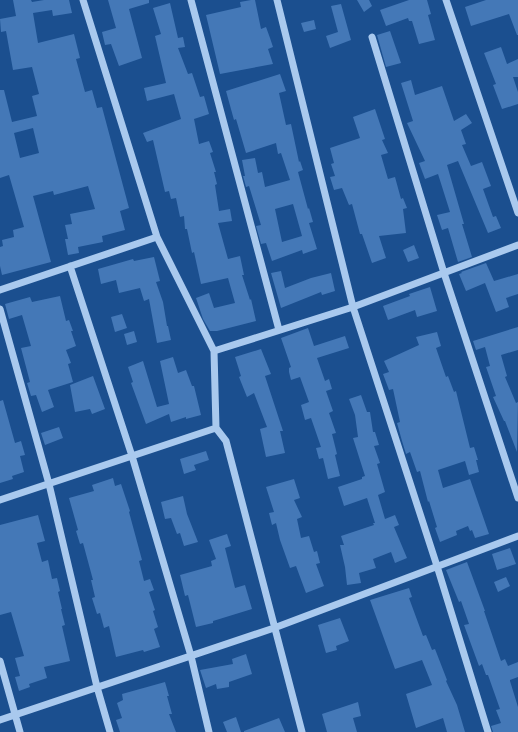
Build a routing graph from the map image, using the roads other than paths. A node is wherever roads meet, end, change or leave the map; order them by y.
1 (84, 0) edge
2 (191, 0) edge
3 (277, 0) edge
4 (446, 0) edge
5 (372, 37) dead end
6 (518, 213) edge
7 (157, 237) junction
8 (518, 245) edge
9 (70, 266) junction
10 (444, 273) junction
11 (0, 290) edge
12 (354, 307) junction
13 (0, 309) edge
14 (279, 330) junction
15 (214, 351) junction
16 (216, 428) junction
17 (132, 456) junction
18 (49, 484) junction
19 (518, 498) edge
20 (0, 500) edge
21 (518, 536) edge
22 (437, 566) junction
23 (274, 628) junction
24 (191, 656) junction
25 (0, 661) edge
26 (97, 687) junction
27 (16, 715) junction
28 (0, 720) edge
29 (20, 732) edge
30 (110, 732) edge
31 (209, 732) edge
32 (302, 732) edge
33 (488, 732) edge

1 - 7 street
2 - 14 street
3 - 12 street
4 - 6 street
5 - 10 street
7 - 9 street
7 - 15 street
8 - 10 street
9 - 11 street
9 - 17 street
10 - 12 street
10 - 19 street
12 - 14 street
12 - 22 street
13 - 18 street
14 - 15 street
15 - 16 street
16 - 17 street
16 - 23 street
17 - 18 street
17 - 24 street
18 - 20 street
18 - 26 street
21 - 22 street
22 - 23 street
22 - 33 street
23 - 24 street
23 - 32 street
24 - 26 street
24 - 31 street
25 - 27 street
26 - 27 street
26 - 30 street
27 - 28 street
27 - 29 street

